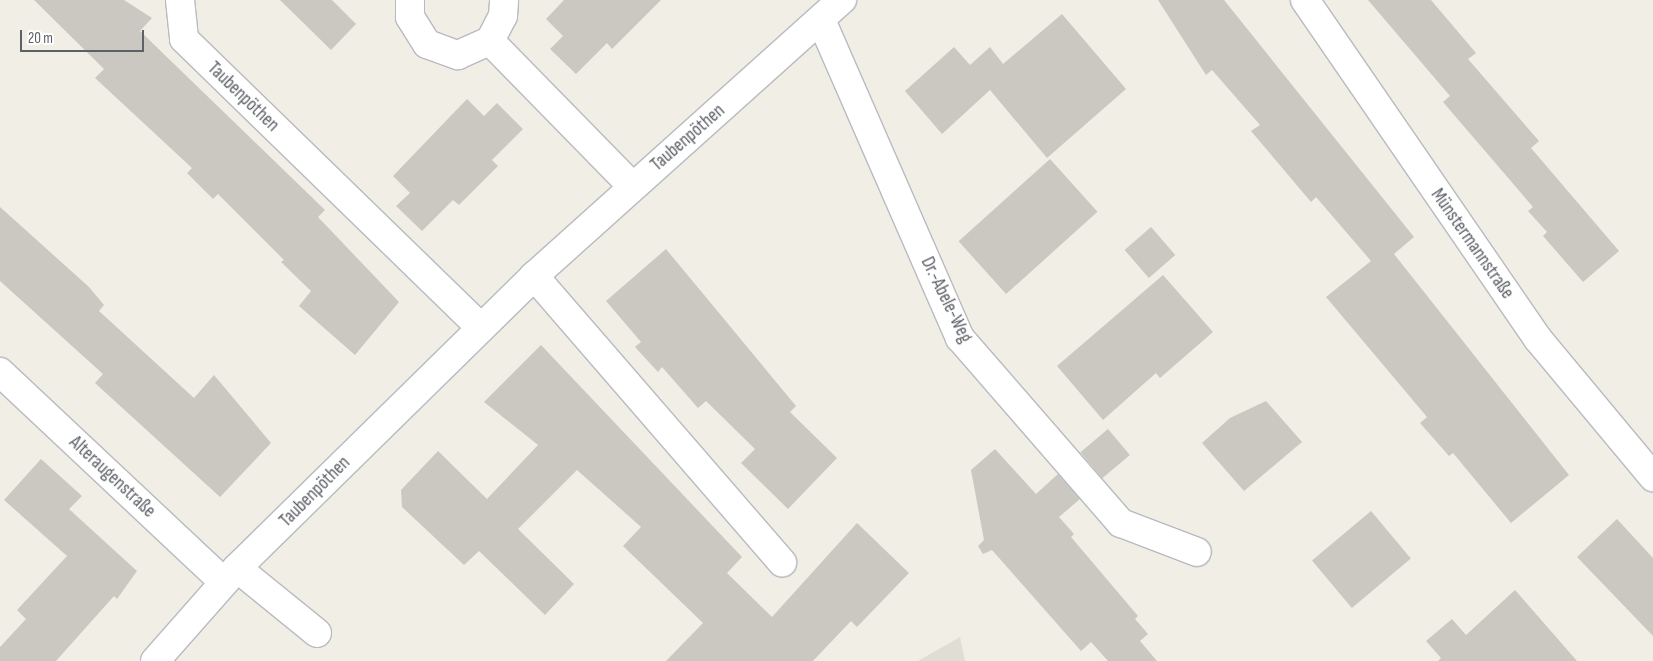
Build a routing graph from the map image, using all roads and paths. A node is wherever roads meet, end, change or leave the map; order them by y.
1 (180, 0) edge
2 (410, 0) edge
3 (504, 0) edge
4 (842, 0) edge
5 (1305, 0) edge
6 (821, 20) junction
7 (490, 41) junction
8 (633, 187) junction
9 (534, 276) junction
10 (481, 328) junction
11 (0, 372) edge
12 (1653, 477) edge
13 (1197, 552) dead end
14 (782, 562) dead end
15 (231, 575) junction
16 (316, 633) dead end
17 (155, 661) edge

1 - 10 street, Taubenpöthen
2 - 7 street
3 - 7 street
4 - 6 street, Taubenpöthen
5 - 12 street, Münstermannstraße
6 - 8 street, Taubenpöthen
6 - 13 street, Dr.-Abele-Weg
7 - 8 street
8 - 9 street, Taubenpöthen
9 - 10 street, Taubenpöthen
9 - 14 street
10 - 15 street, Taubenpöthen
11 - 15 street, Alteraugenstraße
15 - 16 street, Alteraugenstraße
15 - 17 street, Taubenpöthen

